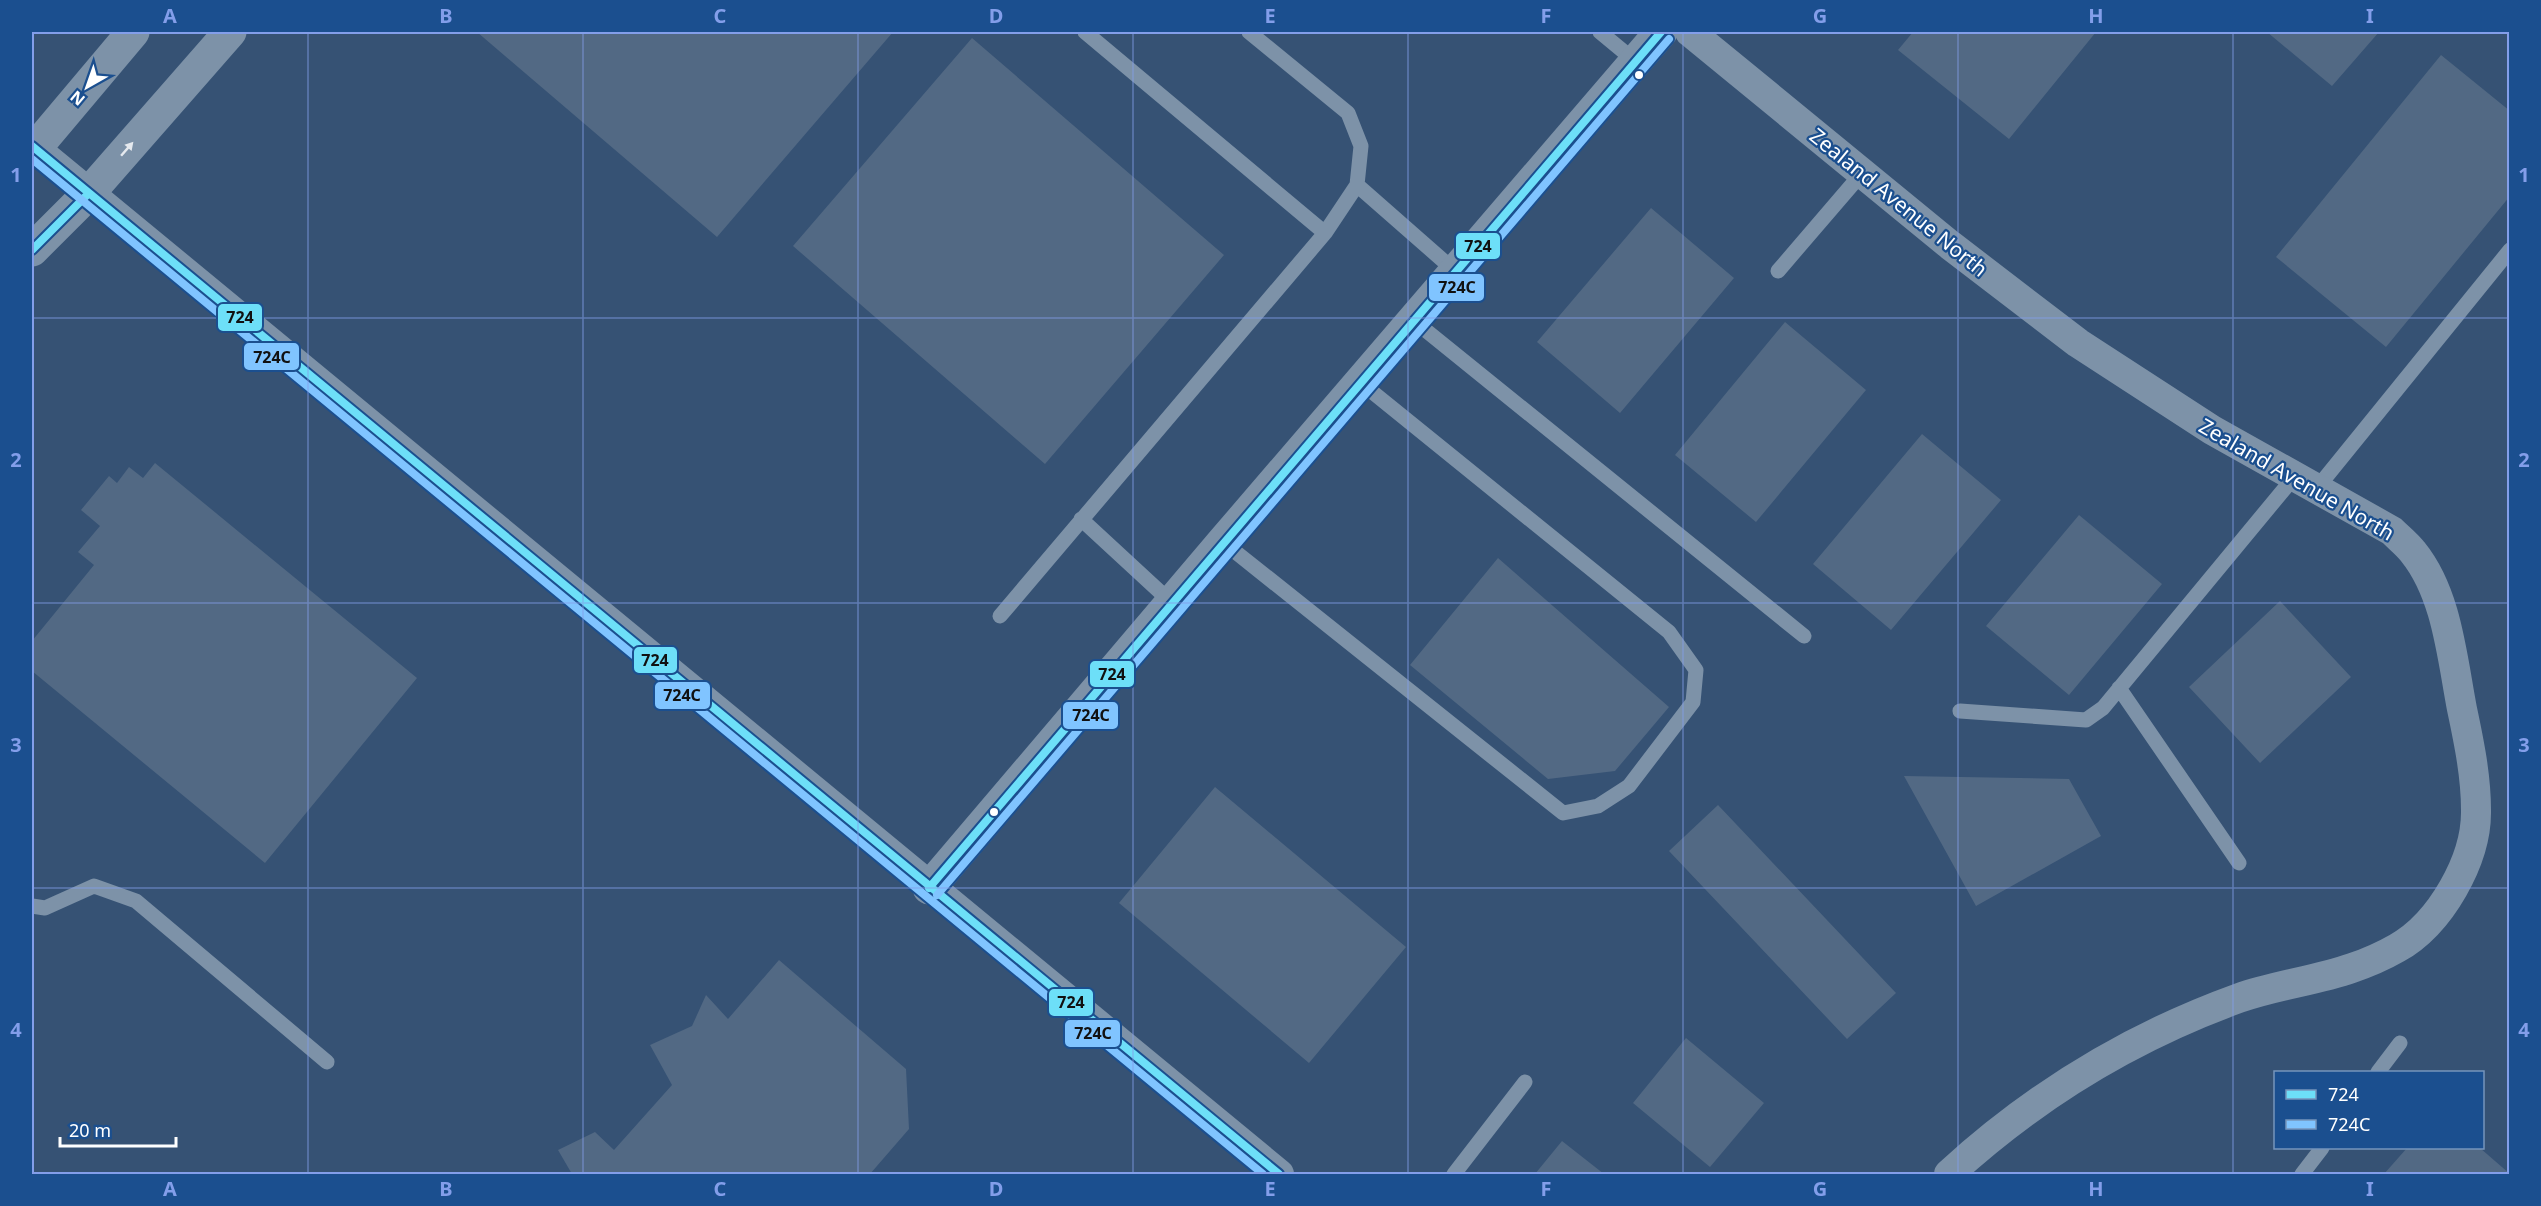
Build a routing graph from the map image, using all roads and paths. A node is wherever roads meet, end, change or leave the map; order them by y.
1 (133, 32) edge
2 (230, 32) edge
3 (1085, 32) edge
4 (1249, 32) edge
5 (1600, 32) edge
6 (1661, 32) edge
7 (1690, 32) edge
8 (1635, 61) junction
9 (32, 149) edge
10 (1863, 172) junction
11 (1357, 185) junction
12 (89, 194) junction
13 (1325, 233) junction
14 (32, 250) edge
15 (2510, 250) edge
16 (1455, 271) junction
17 (1778, 271) dead end
18 (1413, 320) junction
19 (1360, 382) junction
20 (2306, 482) junction
21 (1081, 519) junction
22 (1223, 542) junction
23 (1172, 603) junction
24 (1000, 616) dead end
25 (1804, 636) dead end
26 (2119, 688) junction
27 (1960, 711) dead end
28 (2238, 863) dead end
29 (929, 888) junction
30 (32, 906) edge
31 (2400, 1043) dead end
32 (327, 1062) dead end
33 (2379, 1071) edge
34 (1525, 1082) dead end
35 (2321, 1149) edge
36 (1279, 1174) edge
37 (1454, 1174) edge
38 (1949, 1174) edge
39 (2302, 1174) edge

1 - 9 street
12 -> 2 street
3 - 13 lane
4 - 11 lane
5 - 8 lane
6 - 8 street
7 - 10 street, Zealand Avenue North
8 - 16 street
9 - 12 street
10 - 17 lane
10 - 20 street, Zealand Avenue North
11 - 13 lane
11 - 16 lane
12 - 14 street
12 - 29 street
13 - 21 lane
15 - 20 lane
16 - 18 street
18 - 19 street
18 - 25 lane
19 - 22 street
19 - 22 lane
20 - 26 lane
20 - 38 street, Zealand Avenue North
21 - 23 lane
21 - 24 lane
22 - 23 street
23 - 29 street
26 - 27 lane
26 - 28 lane
29 - 36 street
30 - 32 lane
31 - 33 lane
34 - 37 lane
35 - 39 lane

